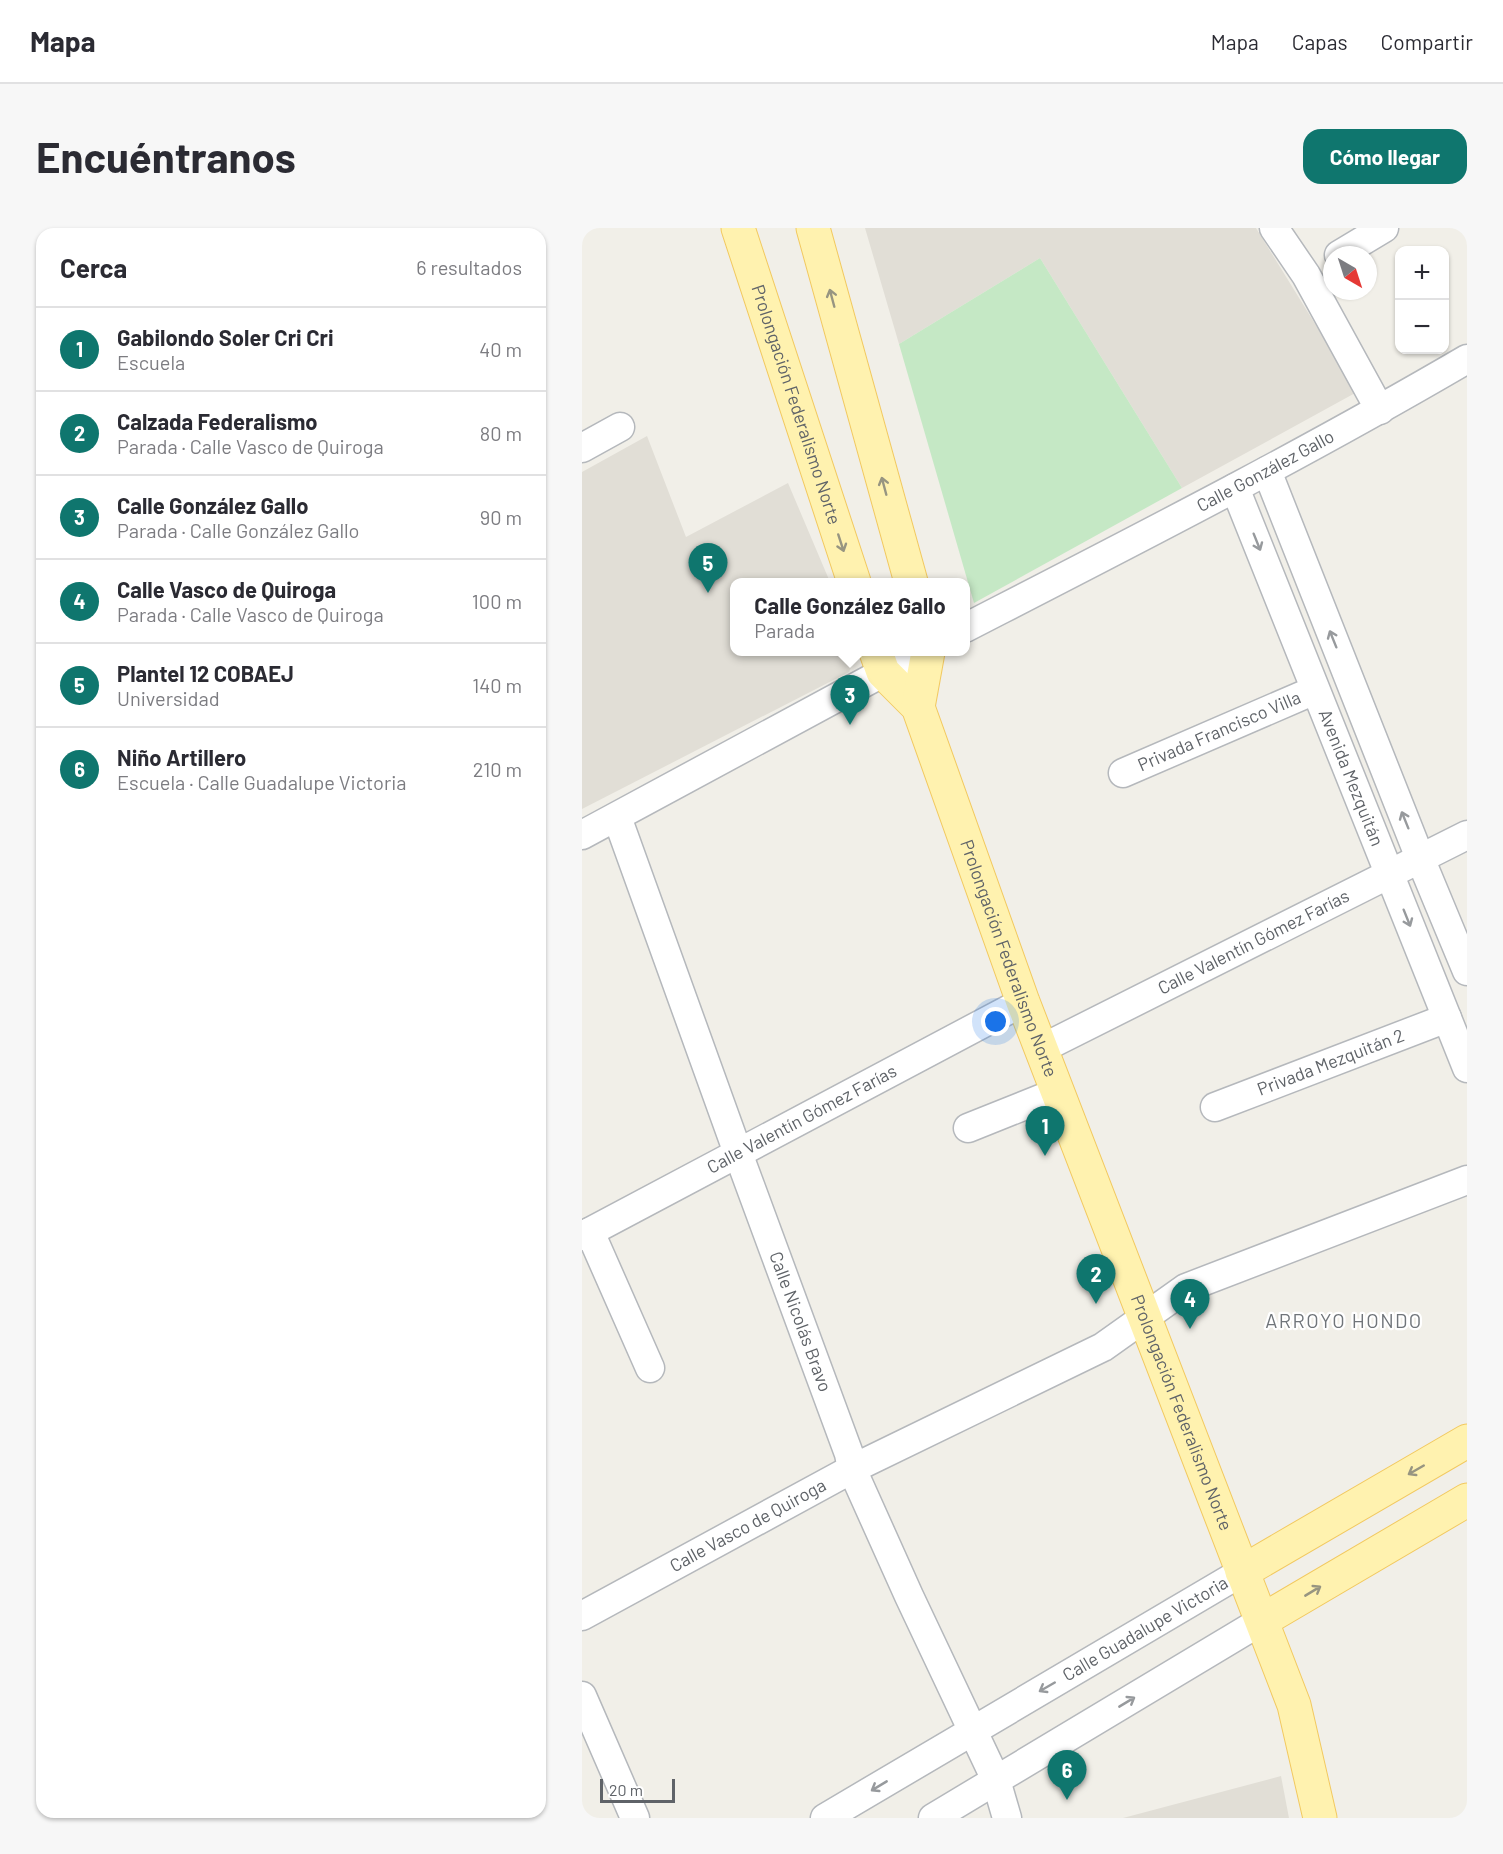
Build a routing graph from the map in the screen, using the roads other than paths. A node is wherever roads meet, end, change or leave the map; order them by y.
1 (738, 228) edge
2 (813, 228) edge
3 (1274, 228) edge
4 (1384, 228) edge
5 (1354, 246) edge
6 (1323, 265) edge
7 (1306, 275) junction
8 (1467, 359) edge
9 (1380, 410) junction
10 (620, 427) dead end
11 (582, 448) edge
12 (1267, 471) junction
13 (1235, 488) junction
14 (853, 578) edge
15 (910, 578) edge
16 (970, 626) edge
17 (902, 656) edge
18 (927, 656) edge
19 (879, 662) edge
20 (1315, 690) junction
21 (918, 707) junction
22 (1123, 773) dead end
23 (617, 817) junction
24 (582, 835) edge
25 (1467, 835) edge
26 (1420, 858) junction
27 (1389, 874) junction
28 (1467, 971) edge
29 (1023, 1002) junction
30 (1447, 1018) junction
31 (1041, 1049) junction
32 (1467, 1068) edge
33 (1058, 1092) junction
34 (1215, 1107) dead end
35 (968, 1128) dead end
36 (738, 1153) junction
37 (1467, 1180) edge
38 (586, 1234) edge
39 (1144, 1318) junction
40 (650, 1368) dead end
41 (1467, 1441) edge
42 (852, 1469) junction
43 (1467, 1500) edge
44 (1242, 1572) junction
45 (582, 1616) edge
46 (1263, 1620) junction
47 (582, 1696) edge
48 (972, 1730) junction
49 (996, 1780) junction
50 (635, 1818) edge
51 (825, 1818) edge
52 (933, 1818) edge
53 (1007, 1818) edge
54 (1320, 1818) edge

1 -> 14 main road, Prolongación Federalismo Norte
15 -> 2 main road
3 - 7 street
4 - 5 street
6 - 7 street
7 - 9 street
8 - 9 street, Calle González Gallo
9 - 12 street, Calle González Gallo
10 - 11 street
12 - 13 street, Calle González Gallo
26 -> 12 street, Avenida Mezquitán
13 - 16 street, Calle González Gallo
13 -> 20 street, Avenida Mezquitán
17 - 19 street
18 - 21 main road, Prolongación Federalismo Norte
19 - 21 main road, Prolongación Federalismo Norte
19 - 23 street
20 - 22 street, Privada Francisco Villa
20 - 27 street, Avenida Mezquitán
21 - 29 main road, Prolongación Federalismo Norte
23 - 24 street
23 - 36 street, Calle Nicolás Bravo
25 - 26 street, Calle Valentín Gómez Farías
26 - 27 street, Calle Valentín Gómez Farías
26 - 28 street, Avenida Mezquitán
27 -> 30 street, Avenida Mezquitán
27 - 31 street, Calle Valentín Gómez Farías
29 - 31 main road, Prolongación Federalismo Norte
29 - 36 street, Calle Valentín Gómez Farías
30 - 32 street, Avenida Mezquitán
30 - 34 street, Privada Mezquitán 2
31 - 33 main road, Prolongación Federalismo Norte
33 - 35 street
33 - 39 main road, Prolongación Federalismo Norte
36 - 38 street, Calle Valentín Gómez Farías
36 - 42 street, Calle Nicolás Bravo
37 - 39 street, Calle Vasco de Quiroga
38 - 40 street
39 - 42 street, Calle Vasco de Quiroga
39 - 44 main road, Prolongación Federalismo Norte
41 -> 44 main road, Calle Guadalupe Victoria
42 - 45 street, Calle Vasco de Quiroga
42 - 48 street, Calle Nicolás Bravo
46 -> 43 main road
44 - 46 main road, Prolongación Federalismo Norte
44 -> 48 street, Calle Guadalupe Victoria
49 -> 46 street
46 - 54 main road, Prolongación Federalismo Norte
47 - 50 street
48 - 49 street, Calle Nicolás Bravo
48 -> 51 street, Calle Guadalupe Victoria
49 - 52 street
49 - 53 street, Calle Nicolás Bravo

